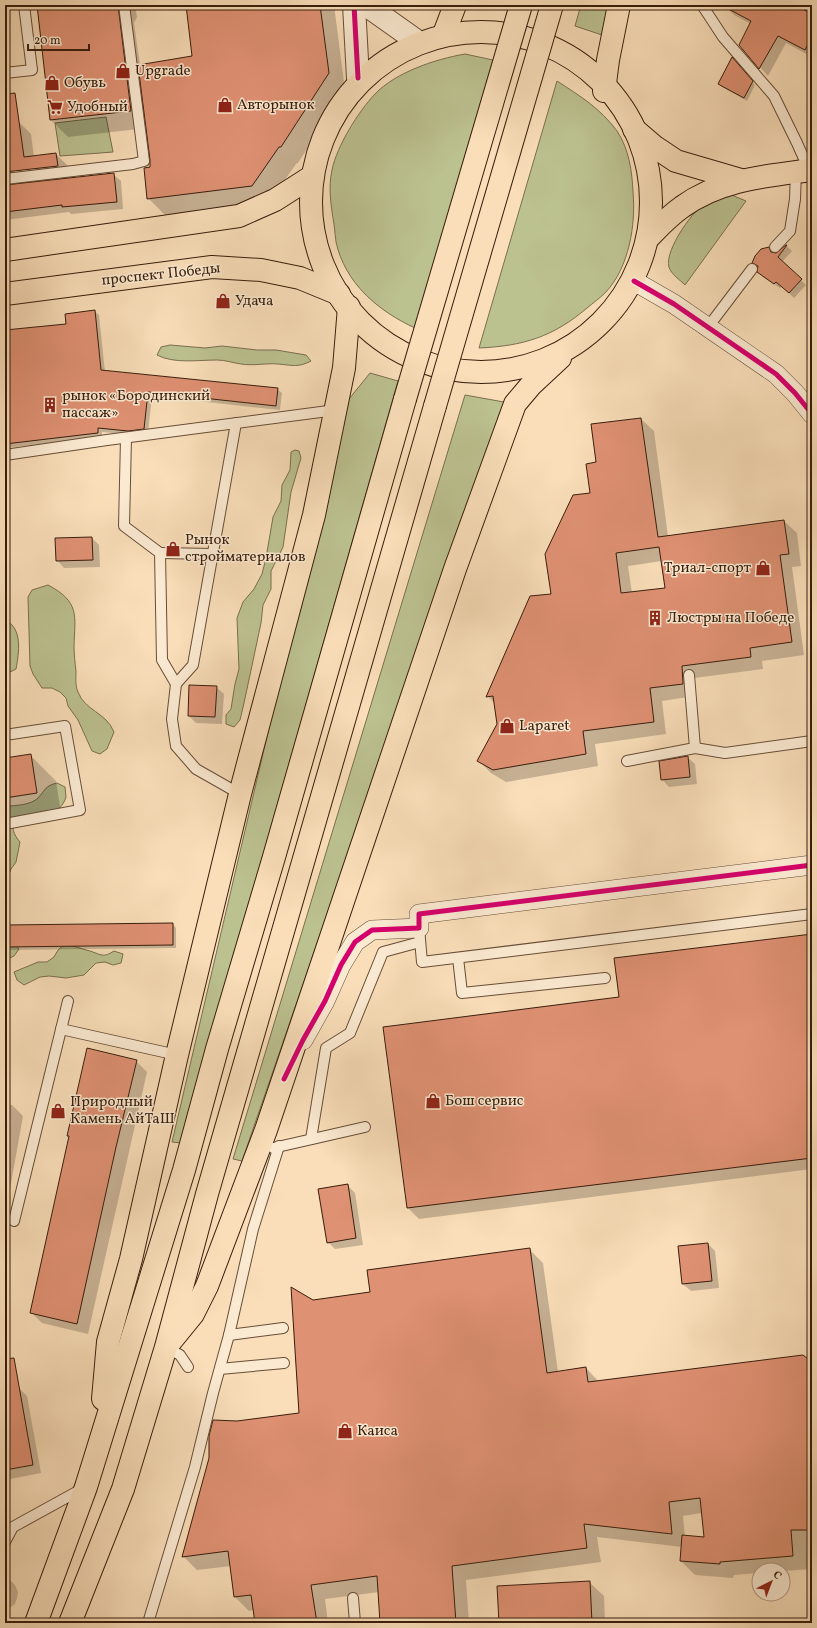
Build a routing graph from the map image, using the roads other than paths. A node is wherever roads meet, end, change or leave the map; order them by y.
1 (24, 5) edge
2 (124, 5) edge
3 (354, 5) edge
4 (455, 5) edge
5 (521, 5) edge
6 (552, 5) edge
7 (620, 5) edge
8 (702, 5) edge
9 (375, 8) edge
10 (444, 34) junction
11 (414, 39) junction
12 (5, 74) edge
13 (358, 78) junction
14 (604, 91) junction
15 (632, 127) junction
16 (806, 170) edge
17 (311, 177) junction
18 (5, 179) edge
19 (741, 180) junction
20 (648, 238) junction
21 (776, 247) dead end
22 (5, 250) edge
23 (752, 269) dead end
24 (634, 281) junction
25 (5, 294) edge
26 (344, 300) junction
27 (708, 328) junction
28 (560, 358) junction
29 (336, 410) junction
30 (812, 414) edge
31 (236, 423) junction
32 (126, 438) junction
33 (5, 455) edge
34 (160, 553) junction
35 (212, 554) junction
36 (689, 675) dead end
37 (176, 684) junction
38 (5, 735) edge
39 (812, 741) edge
40 (695, 748) junction
41 (627, 761) dead end
42 (240, 794) junction
43 (5, 824) edge
44 (812, 865) edge
45 (812, 914) edge
46 (420, 935) junction
47 (458, 958) junction
48 (605, 978) dead end
49 (68, 1001) dead end
50 (61, 1029) junction
51 (177, 1055) junction
52 (284, 1079) junction
53 (365, 1127) dead end
54 (311, 1139) junction
55 (279, 1146) junction
56 (258, 1151) junction
57 (236, 1208) junction
58 (14, 1221) dead end
59 (253, 1229) junction
60 (283, 1328) dead end
61 (230, 1335) junction
62 (166, 1347) junction
63 (284, 1363) dead end
64 (188, 1366) dead end
65 (220, 1369) junction
66 (99, 1442) junction
67 (86, 1487) junction
68 (5, 1542) edge
69 (353, 1598) dead end
70 (36, 1623) edge
71 (70, 1623) edge
72 (148, 1623) edge
73 (355, 1623) edge

1 - 12 lane
2 - 18 lane
3 - 13 street
4 - 10 main road
5 - 66 main road, bridge
6 - 62 main road, bridge
7 - 14 main road
8 - 16 lane
9 - 11 street
10 - 11 main road
10 - 14 main road
11 - 13 main road
13 - 17 main road
14 - 15 main road
15 - 19 main road
15 - 20 main road
16 - 19 main road
16 - 21 lane
17 - 22 main road
17 - 26 main road
19 - 20 main road
20 - 24 main road
23 - 27 lane
24 - 27 street
24 - 28 main road
25 - 26 main road, проспект Победы
26 - 28 main road
26 - 29 main road
27 - 30 street
28 - 52 main road
29 - 31 lane
29 - 42 main road
31 - 32 lane
31 - 35 lane
32 - 33 lane
32 - 34 lane
34 - 35 lane
34 - 37 lane
35 - 37 lane
36 - 40 lane
37 - 42 lane
38 - 43 lane
39 - 40 lane
40 - 41 lane
42 - 51 main road
44 - 46 street
45 - 47 lane
46 - 47 lane
46 - 52 street
46 - 54 lane
47 - 48 lane
49 - 50 lane
50 - 51 lane
50 - 58 lane
51 - 66 main road
52 - 56 main road
53 - 54 lane
54 - 55 lane
55 - 56 lane
55 - 59 lane
56 - 57 main road
57 - 59 lane
57 - 62 main road
59 - 61 lane
60 - 61 lane
61 - 65 lane
62 - 64 lane
62 - 71 main road
63 - 65 lane
65 - 72 lane
66 - 67 main road
67 - 68 lane
67 - 70 main road
69 - 73 lane

